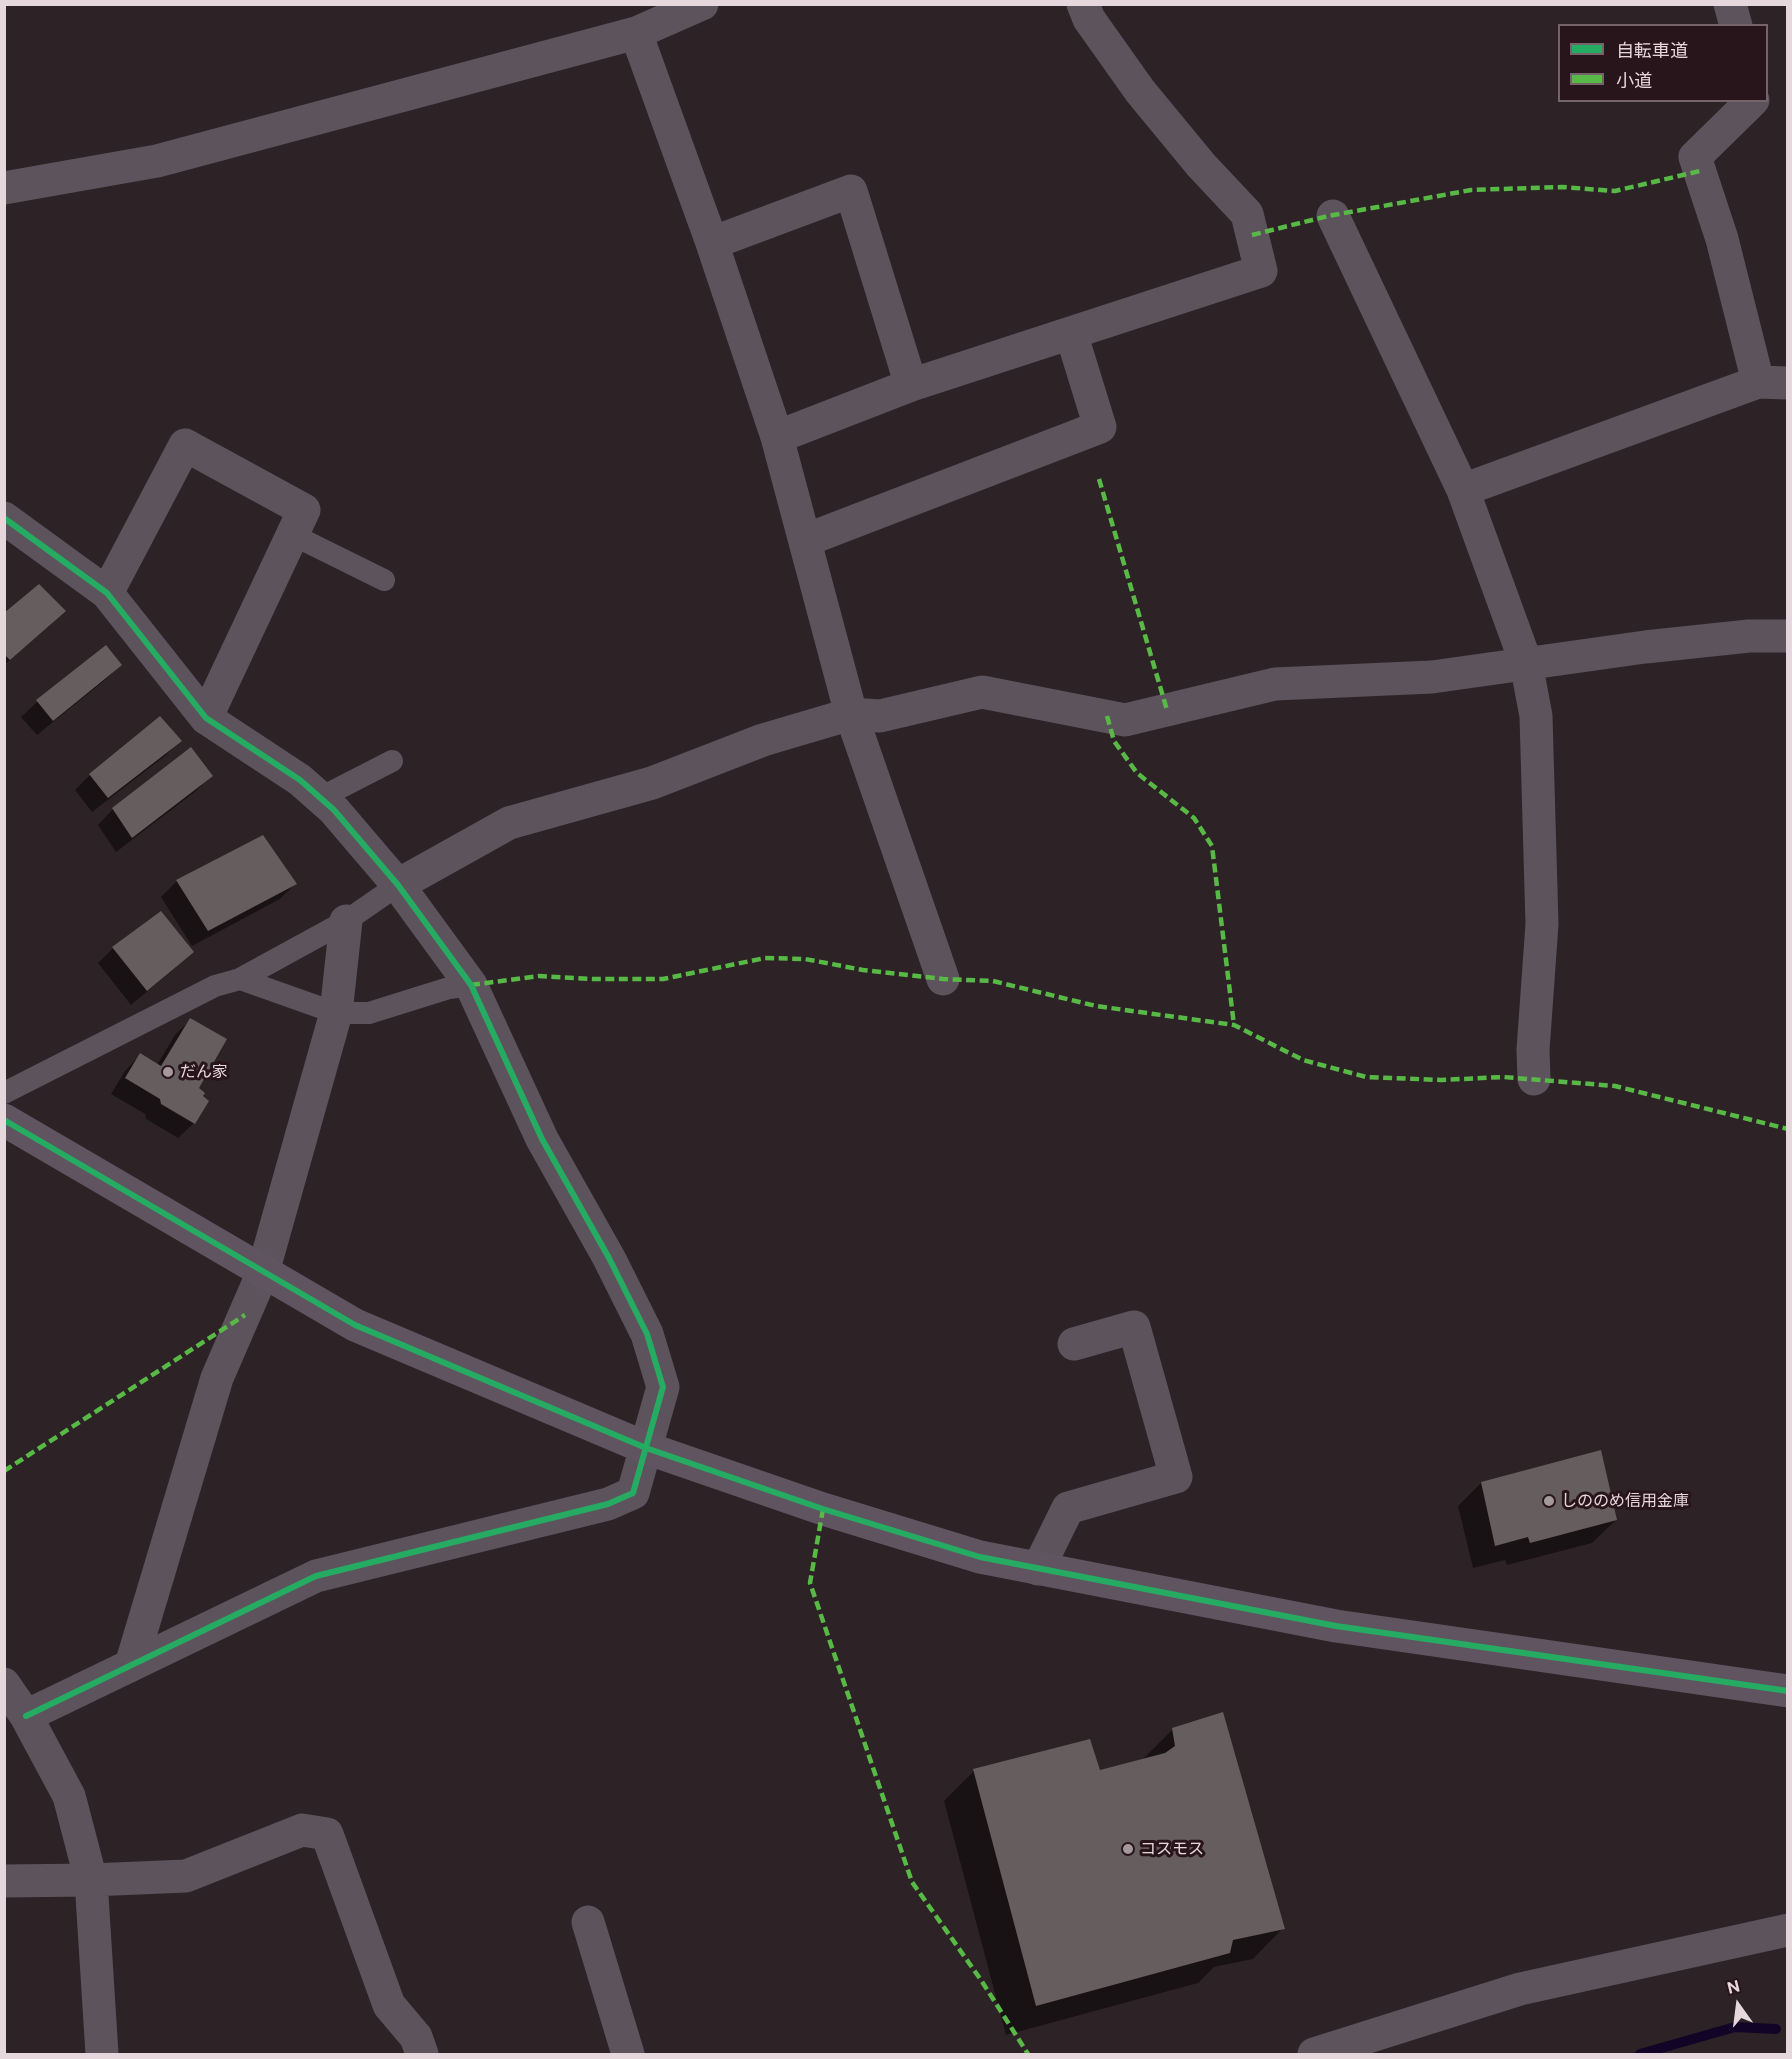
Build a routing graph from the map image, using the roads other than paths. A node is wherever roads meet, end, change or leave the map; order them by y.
1 (702, 4) edge
2 (1083, 4) edge
3 (1730, 4) edge
4 (650, 19) edge
5 (1735, 24) edge
6 (1751, 102) edge
7 (4, 188) edge
8 (1333, 216) dead end
9 (712, 243) junction
10 (1071, 333) junction
11 (1773, 383) edge
12 (911, 385) junction
13 (777, 437) junction
14 (1463, 490) junction
15 (4, 518) edge
16 (293, 535) junction
17 (806, 540) junction
18 (384, 580) dead end
19 (107, 593) junction
20 (1788, 636) edge
21 (1526, 663) junction
22 (851, 714) junction
23 (206, 718) junction
24 (392, 761) dead end
25 (320, 798) junction
26 (398, 885) junction
27 (346, 921) junction
28 (240, 979) junction
29 (943, 979) dead end
30 (471, 985) junction
31 (336, 1013) junction
32 (1534, 1079) dead end
33 (4, 1093) edge
34 (4, 1120) edge
35 (263, 1272) junction
36 (1074, 1344) dead end
37 (646, 1448) junction
38 (1038, 1569) junction
39 (131, 1665) junction
40 (4, 1684) edge
41 (1788, 1691) edge
42 (26, 1716) junction
43 (91, 1880) junction
44 (4, 1881) edge
45 (588, 1922) dead end
46 (1788, 1930) edge
47 (102, 2055) edge
48 (422, 2055) edge
49 (628, 2055) edge
50 (1314, 2055) edge

1 - 4 street
2 - 10 street
3 - 5 street
4 - 7 street
4 - 9 street
6 - 11 street
8 - 14 street
9 - 12 street
9 - 13 street
10 - 12 street
10 - 17 street
11 - 14 street
12 - 13 street
13 - 17 street
14 - 21 street
15 - 19 street
16 - 18 lane
16 - 19 street
16 - 23 street
17 - 22 street
19 - 23 street
20 - 21 street
21 - 22 street
21 - 32 street
22 - 26 street
22 - 29 street
23 - 25 street
24 - 25 lane
25 - 26 street
26 - 27 lane
26 - 30 street
27 - 28 lane
27 - 31 street
28 - 31 lane
28 - 33 lane
30 - 31 lane
30 - 37 street
31 - 35 street
34 - 35 street
35 - 37 street
35 - 39 street
36 - 38 street
37 - 38 street
37 - 39 street
38 - 41 street
39 - 42 street
40 - 42 street
42 - 43 street
43 - 44 street
43 - 47 street
43 - 48 street
45 - 49 street
46 - 50 street

